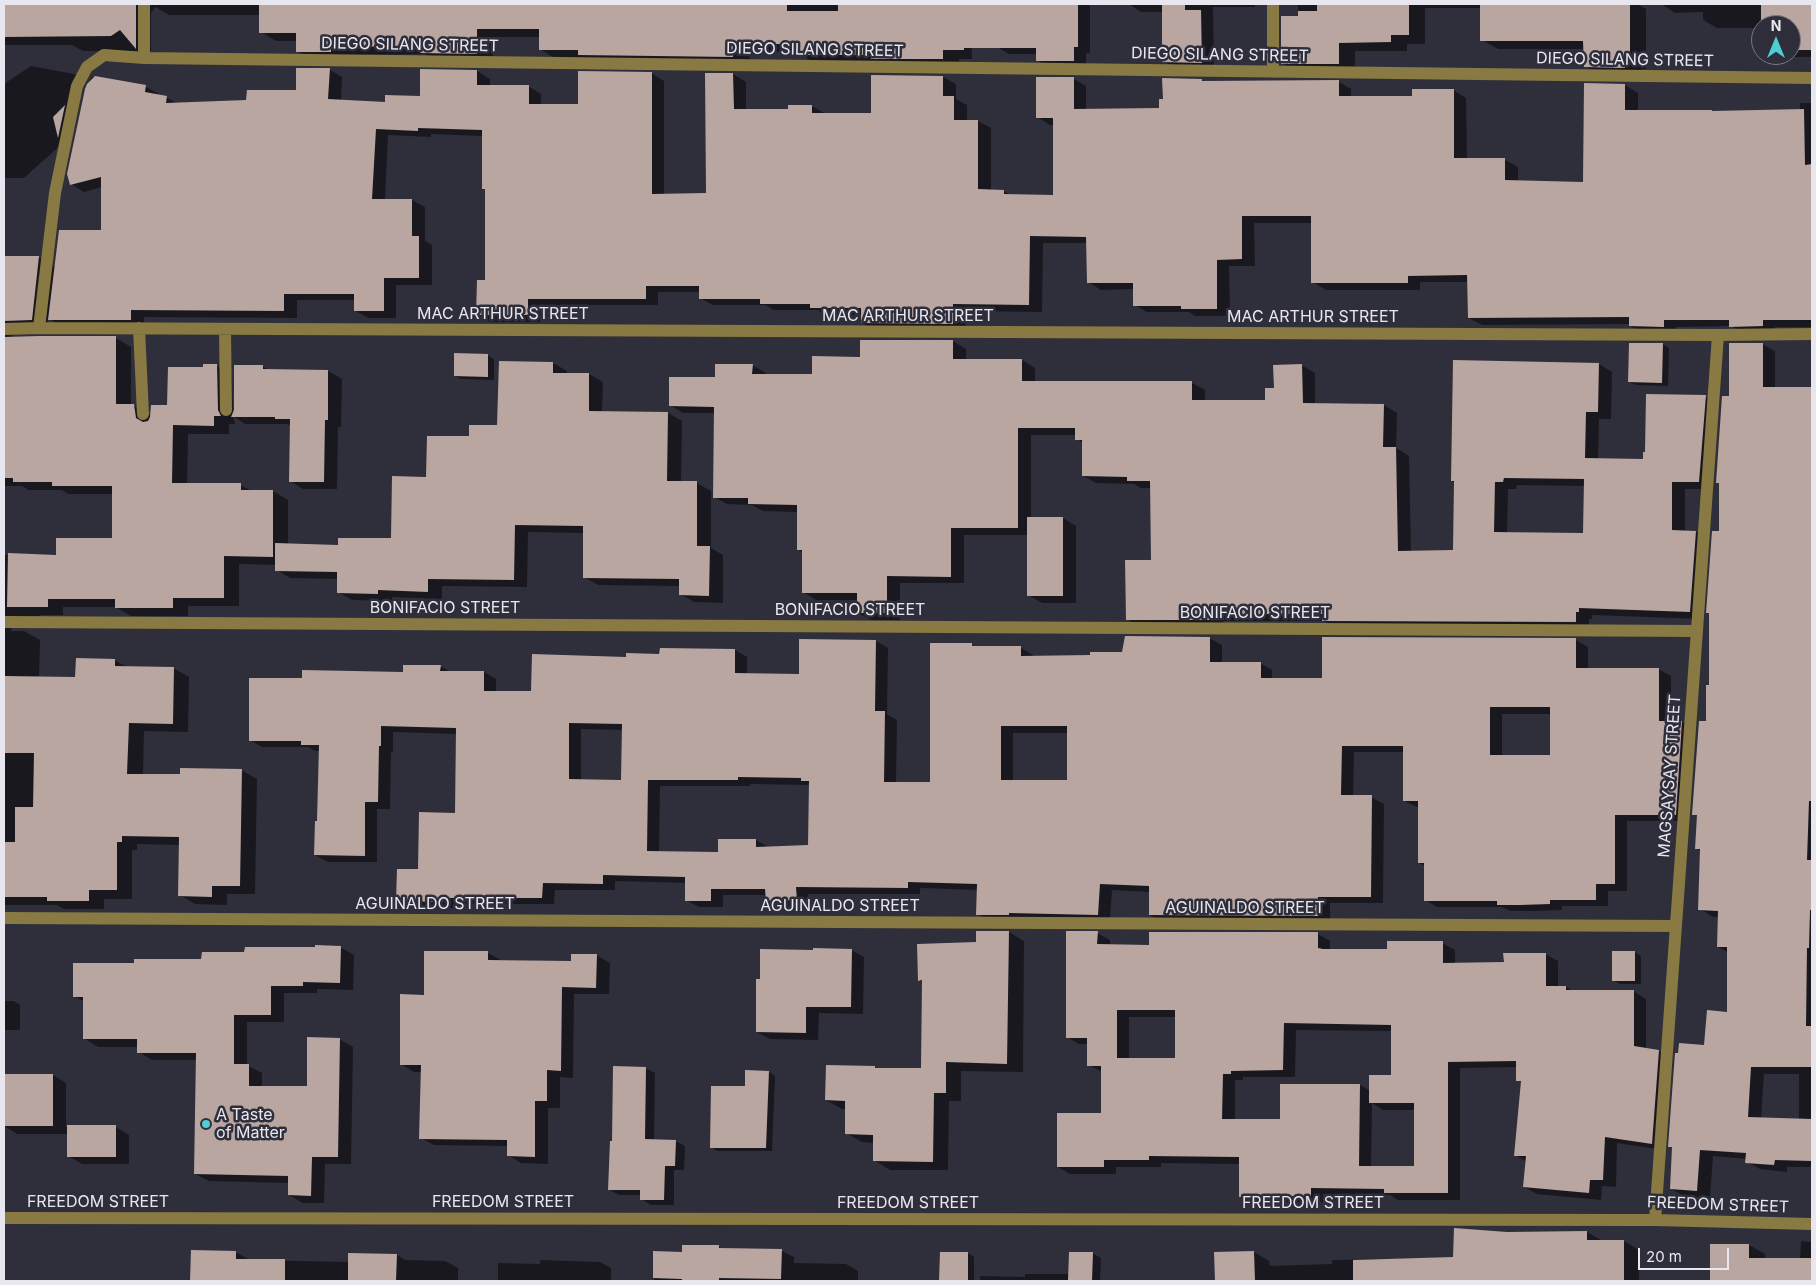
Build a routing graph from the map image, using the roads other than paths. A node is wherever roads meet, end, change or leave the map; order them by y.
1 (144, 4) edge
2 (1273, 4) edge
3 (144, 58) junction
4 (1273, 72) junction
5 (1812, 78) edge
6 (39, 328) junction
7 (139, 328) junction
8 (4, 329) edge
9 (224, 329) junction
10 (1812, 334) edge
11 (1718, 335) junction
12 (226, 410) dead end
13 (143, 414) dead end
14 (4, 622) edge
15 (1697, 631) junction
16 (4, 918) edge
17 (1676, 926) junction
18 (4, 1218) edge
19 (1655, 1220) junction
20 (1812, 1224) edge

1 - 3 street
2 - 4 street
3 - 4 street, DIEGO SILANG STREET
3 - 6 street, DIEGO SILANG STREET
4 - 5 street, DIEGO SILANG STREET
6 - 7 street, MAC ARTHUR STREET
6 - 8 street, MAC ARTHUR STREET
7 - 9 street, MAC ARTHUR STREET
7 - 13 street
9 - 11 street, MAC ARTHUR STREET
9 - 12 street
10 - 11 street, MAC ARTHUR STREET
11 - 15 street, MAGSAYSAY STREET
14 - 15 street, BONIFACIO STREET
15 - 17 street, MAGSAYSAY STREET
16 - 17 street, AGUINALDO STREET
17 - 19 street, MAGSAYSAY STREET
18 - 19 street, FREEDOM STREET
19 - 20 street, FREEDOM STREET

